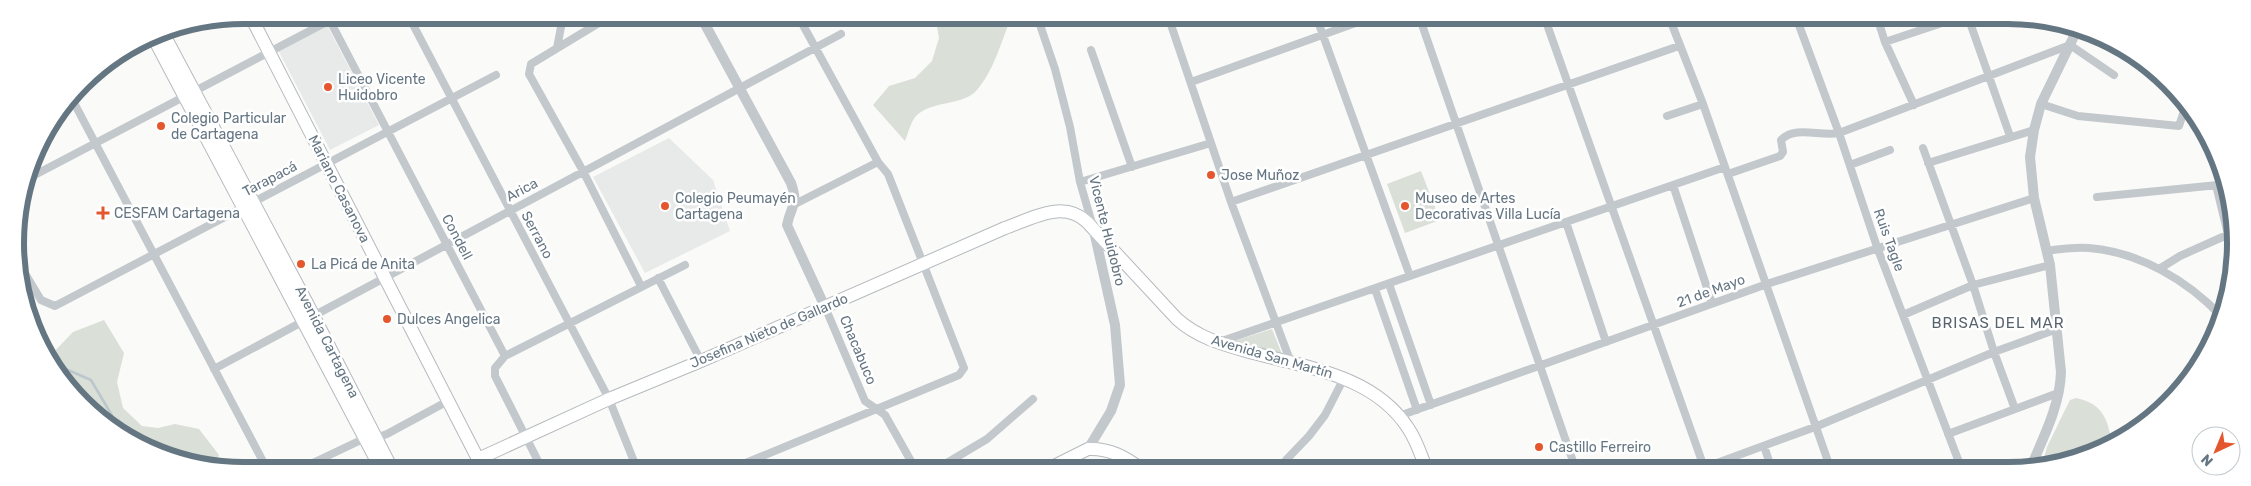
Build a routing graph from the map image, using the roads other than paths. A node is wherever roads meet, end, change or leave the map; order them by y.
1 (255, 24) edge
2 (317, 24) edge
3 (331, 24) edge
4 (413, 24) edge
5 (560, 24) edge
6 (597, 24) edge
7 (704, 24) edge
8 (803, 24) edge
9 (1040, 24) edge
10 (1171, 24) edge
11 (1319, 24) edge
12 (1352, 24) edge
13 (1422, 24) edge
14 (1547, 24) edge
15 (1672, 24) edge
16 (1799, 24) edge
17 (1879, 24) edge
18 (1939, 24) edge
19 (1970, 24) edge
20 (841, 34) dead end
21 (1323, 34) junction
22 (2075, 34) edge
23 (165, 38) edge
24 (156, 41) edge
25 (1885, 42) junction
26 (2070, 45) junction
27 (1679, 46) junction
28 (816, 47) junction
29 (557, 48) junction
30 (1091, 50) dead end
31 (269, 51) junction
32 (496, 75) dead end
33 (2114, 75) dead end
34 (1989, 76) junction
35 (1191, 82) junction
36 (1569, 85) junction
37 (739, 89) junction
38 (189, 93) junction
39 (451, 98) junction
40 (74, 103) edge
41 (1703, 104) junction
42 (1914, 104) junction
43 (2041, 104) junction
44 (2184, 112) edge
45 (1667, 116) dead end
46 (1457, 124) junction
47 (2034, 130) junction
48 (388, 132) junction
49 (1839, 134) junction
50 (2010, 136) junction
51 (95, 142) junction
52 (1211, 143) junction
53 (1923, 148) dead end
54 (1890, 150) dead end
55 (1366, 156) junction
56 (878, 162) junction
57 (1928, 163) junction
58 (326, 164) junction
59 (1850, 165) junction
60 (1132, 167) junction
61 (1726, 170) junction
62 (584, 171) junction
63 (34, 175) edge
64 (1080, 182) junction
65 (1672, 185) junction
66 (2216, 185) junction
67 (2220, 185) edge
68 (2097, 196) dead end
69 (2034, 198) junction
70 (1232, 202) junction
71 (248, 204) junction
72 (795, 204) junction
73 (1612, 206) junction
74 (510, 210) junction
75 (1063, 210) joint
76 (1566, 222) junction
77 (1952, 224) junction
78 (1094, 231) junction
79 (2227, 235) joint
80 (446, 244) junction
81 (1499, 246) junction
82 (1877, 247) junction
83 (2046, 251) junction
84 (154, 254) junction
85 (924, 264) junction
86 (685, 265) dead end
87 (2050, 265) junction
88 (2159, 269) junction
89 (27, 276) edge
90 (1410, 276) junction
91 (385, 277) junction
92 (658, 278) junction
93 (1389, 284) junction
94 (1767, 284) junction
95 (1973, 285) junction
96 (641, 286) junction
97 (1374, 289) junction
98 (1712, 304) junction
99 (825, 308) junction
100 (2216, 312) edge
101 (314, 315) junction
102 (1903, 315) junction
103 (302, 322) junction
104 (569, 323) junction
105 (1276, 324) junction
106 (1653, 324) junction
107 (2057, 329) junction
108 (1217, 342) junction
109 (1606, 342) junction
110 (1994, 352) junction
111 (505, 356) junction
112 (701, 362) junction
113 (1292, 364) junction
114 (1539, 366) junction
115 (214, 369) junction
116 (1344, 378) junction
117 (1926, 380) junction
118 (2058, 393) junction
119 (609, 399) junction
120 (1033, 400) dead end
121 (448, 401) junction
122 (1431, 405) junction
123 (2015, 409) junction
124 (876, 410) junction
125 (1417, 410) junction
126 (1399, 416) junction
127 (1815, 427) junction
128 (1948, 434) junction
129 (525, 438) junction
130 (371, 439) junction
131 (1764, 446) junction
132 (1088, 448) junction
133 (2034, 460) edge
134 (948, 461) edge
135 (263, 462) edge
136 (314, 462) edge
137 (378, 462) edge
138 (387, 462) edge
139 (479, 462) edge
140 (483, 462) edge
141 (538, 462) edge
142 (634, 462) edge
143 (750, 462) edge
144 (911, 462) edge
145 (1061, 462) edge
146 (1131, 462) edge
147 (1286, 462) edge
148 (1424, 462) edge
149 (1573, 462) edge
150 (1700, 462) edge
151 (1721, 462) edge
152 (1769, 462) edge
153 (1828, 462) edge
154 (1959, 462) edge

1 - 31 main road, Mariano Casanova
2 - 31 street
3 - 48 street, Condell
4 - 39 street, Serrano
5 - 29 street
6 - 29 street
7 - 37 street
8 - 28 street
9 - 64 street, Vicente Huidobro
10 - 35 street
11 - 21 street
12 - 21 street
13 - 46 street
14 - 36 street
15 - 27 street
16 - 49 street, Ruis Tagle
17 - 25 street
18 - 25 street
19 - 34 street
20 - 28 street, Arica
21 - 35 street
21 - 55 street
22 - 26 street
23 - 38 main road, Avenida Cartagena
24 - 38 main road, Avenida Cartagena
25 - 42 street
26 - 33 street
26 - 34 street
26 - 43 street
27 - 36 street
27 - 41 street
28 - 37 street, Arica
28 - 56 street
29 - 62 street
30 - 60 street
31 - 38 street
31 - 58 main road, Mariano Casanova
32 - 39 street, Tarapacá
34 - 42 street
34 - 50 street
35 - 52 street
36 - 46 street
36 - 73 street
37 - 62 street, Arica
37 - 72 street
38 - 51 street
38 - 71 main road, Avenida Cartagena
39 - 48 street, Tarapacá
39 - 74 street, Serrano
40 - 51 street
41 - 45 street
41 - 61 street
42 - 49 street
43 - 44 street
43 - 47 street
46 - 55 street
46 - 81 street
47 - 50 street
47 - 69 street
48 - 58 street, Tarapacá
48 - 80 street, Condell
49 - 59 street, Ruis Tagle
49 - 61 street
50 - 57 street
51 - 63 street
51 - 84 street
52 - 60 street
52 - 70 street
53 - 57 street
54 - 59 street
55 - 70 street
55 - 90 street
56 - 72 street
56 - 85 street
57 - 77 street
58 - 71 street, Tarapacá
58 - 91 main road, Mariano Casanova
59 - 82 street, Ruis Tagle
60 - 64 street
61 - 65 street
61 - 94 street
62 - 74 street, Arica
62 - 96 street
64 - 78 street, Vicente Huidobro
65 - 73 street
65 - 98 street
66 - 67 street
66 - 68 street
66 - 79 street
69 - 77 street, 21 de Mayo
69 - 83 street
70 - 105 street
71 - 84 street, Tarapacá
71 - 101 main road, Avenida Cartagena
71 - 103 main road, Avenida Cartagena
72 - 99 street, Chacabuco
73 - 76 street
73 - 106 street
74 - 80 street, Arica
74 - 104 street, Serrano
75 - 78 main road, Avenida San Martín
75 - 85 main road, Josefina Nieto de Gallardo
76 - 81 street
76 - 109 street
77 - 82 street, 21 de Mayo
77 - 95 street
78 - 108 main road, Avenida San Martín
78 - 132 street, Vicente Huidobro
79 - 88 street
80 - 91 street, Arica
80 - 111 street, Condell
81 - 90 street
81 - 114 street
82 - 94 street, 21 de Mayo
82 - 102 street, Ruis Tagle
83 - 87 street
83 - 88 street
84 - 89 street, Tarapacá
84 - 115 street
85 - 99 main road, Josefina Nieto de Gallardo
85 - 124 street
86 - 92 street
87 - 95 street
87 - 107 street
88 - 100 street
90 - 93 street
91 - 101 street, Arica
91 - 121 main road, Mariano Casanova
92 - 96 street
92 - 112 street
93 - 97 street
93 - 122 street
94 - 98 street, 21 de Mayo
94 - 127 street
95 - 102 street
95 - 110 street
96 - 104 street
97 - 105 street
97 - 125 street
98 - 106 street, 21 de Mayo
99 - 112 main road, Josefina Nieto de Gallardo
99 - 124 street, Chacabuco
101 - 103 street, Arica
101 - 130 main road, Avenida Cartagena
102 - 117 street, Ruis Tagle
103 - 115 street, Arica
103 - 130 main road, Avenida Cartagena
104 - 111 street
104 - 119 street, Serrano
105 - 108 street
105 - 113 street
106 - 109 street, 21 de Mayo
106 - 150 street
107 - 110 street
107 - 118 street
108 - 113 main road, Avenida San Martín
109 - 114 street, 21 de Mayo
110 - 117 street
110 - 123 street
111 - 129 street
112 - 119 main road, Josefina Nieto de Gallardo
113 - 116 main road, Avenida San Martín
114 - 122 street, 21 de Mayo
114 - 149 street
115 - 135 street
116 - 126 main road, Avenida San Martín
116 - 147 street
117 - 127 street
117 - 128 street, Ruis Tagle
118 - 123 street
118 - 133 street
119 - 129 main road, Josefina Nieto de Gallardo
119 - 142 street, Serrano
120 - 134 street
121 - 130 street
121 - 139 main road, Mariano Casanova
122 - 125 street, 21 de Mayo
123 - 128 street
124 - 143 street
124 - 144 street, Chacabuco
125 - 126 street, 21 de Mayo
126 - 148 main road, Avenida San Martín
127 - 131 street
127 - 153 street
128 - 154 street, Ruis Tagle
129 - 140 main road, Josefina Nieto de Gallardo
129 - 141 street
130 - 136 street
130 - 137 main road, Avenida Cartagena
130 - 138 main road, Avenida Cartagena
131 - 151 street
131 - 152 street
132 - 145 main road
132 - 146 main road

